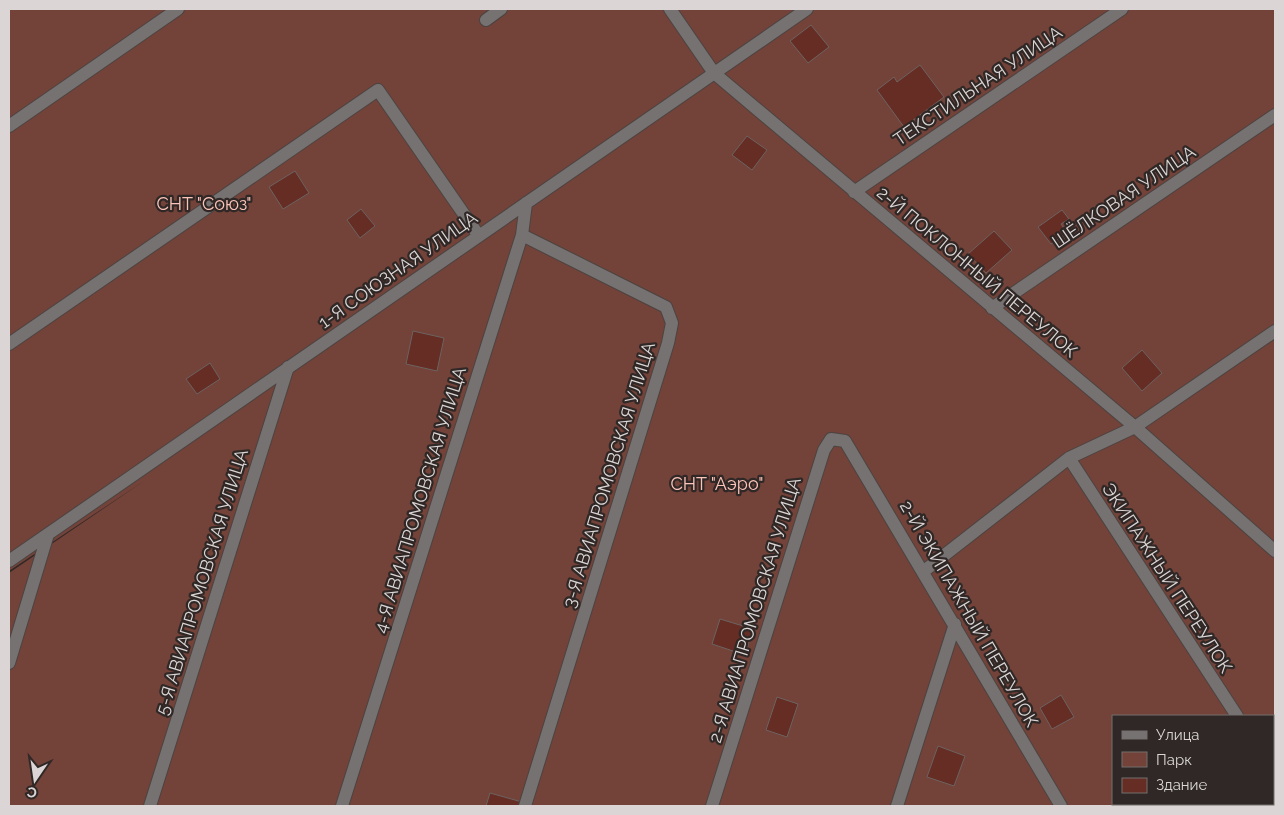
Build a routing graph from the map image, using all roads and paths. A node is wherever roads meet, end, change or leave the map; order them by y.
1 (178, 9) edge
2 (501, 9) edge
3 (670, 9) edge
4 (807, 9) edge
5 (1122, 9) edge
6 (486, 20) dead end
7 (714, 73) junction
8 (1275, 115) edge
9 (9, 126) edge
10 (854, 192) junction
11 (526, 203) junction
12 (522, 235) junction
13 (479, 236) junction
14 (992, 308) junction
15 (1275, 331) edge
16 (9, 344) edge
17 (288, 368) junction
18 (1135, 427) junction
19 (846, 441) joint
20 (1069, 458) junction
21 (48, 534) junction
22 (1275, 551) edge
23 (9, 560) edge
24 (924, 571) junction
25 (955, 624) junction
26 (9, 663) edge
27 (1236, 715) edge
28 (150, 806) edge
29 (342, 806) edge
30 (525, 806) edge
31 (712, 806) edge
32 (897, 806) edge
33 (1061, 806) edge

1 - 9 street
2 - 6 street
3 - 7 street, 2-Й ПОКЛОННЫЙ ПЕРЕУЛОК
4 - 7 street, 1-Я СОЮЗНАЯ УЛИЦА
5 - 10 street, ТЕКСТИЛЬНАЯ УЛИЦА
7 - 10 street, 2-Й ПОКЛОННЫЙ ПЕРЕУЛОК
7 - 11 street, 1-Я СОЮЗНАЯ УЛИЦА
8 - 14 street, ШЁЛКОВАЯ УЛИЦА
10 - 14 street, 2-Й ПОКЛОННЫЙ ПЕРЕУЛОК
11 - 12 street, 4-Я АВИАПРОМОВСКАЯ УЛИЦА
11 - 13 street, 1-Я СОЮЗНАЯ УЛИЦА
12 - 29 street, 4-Я АВИАПРОМОВСКАЯ УЛИЦА
12 - 30 street, 3-Я АВИАПРОМОВСКАЯ УЛИЦА
13 - 16 street
13 - 17 street, 1-Я СОЮЗНАЯ УЛИЦА
14 - 18 street, 2-Й ПОКЛОННЫЙ ПЕРЕУЛОК
15 - 18 street
17 - 21 street, 1-Я СОЮЗНАЯ УЛИЦА
17 - 28 street, 5-Я АВИАПРОМОВСКАЯ УЛИЦА
18 - 20 street
18 - 22 street, 2-Й ПОКЛОННЫЙ ПЕРЕУЛОК
19 - 24 street, 2-Й ЭКИПАЖНЫЙ ПЕРЕУЛОК
19 - 31 street, 2-Я АВИАПРОМОВСКАЯ УЛИЦА
20 - 24 street
20 - 27 street, ЭКИПАЖНЫЙ ПЕРЕУЛОК
21 - 23 street, 1-Я СОЮЗНАЯ УЛИЦА
21 - 26 street
24 - 25 street, 2-Й ЭКИПАЖНЫЙ ПЕРЕУЛОК
25 - 32 street
25 - 33 street, 2-Й ЭКИПАЖНЫЙ ПЕРЕУЛОК

